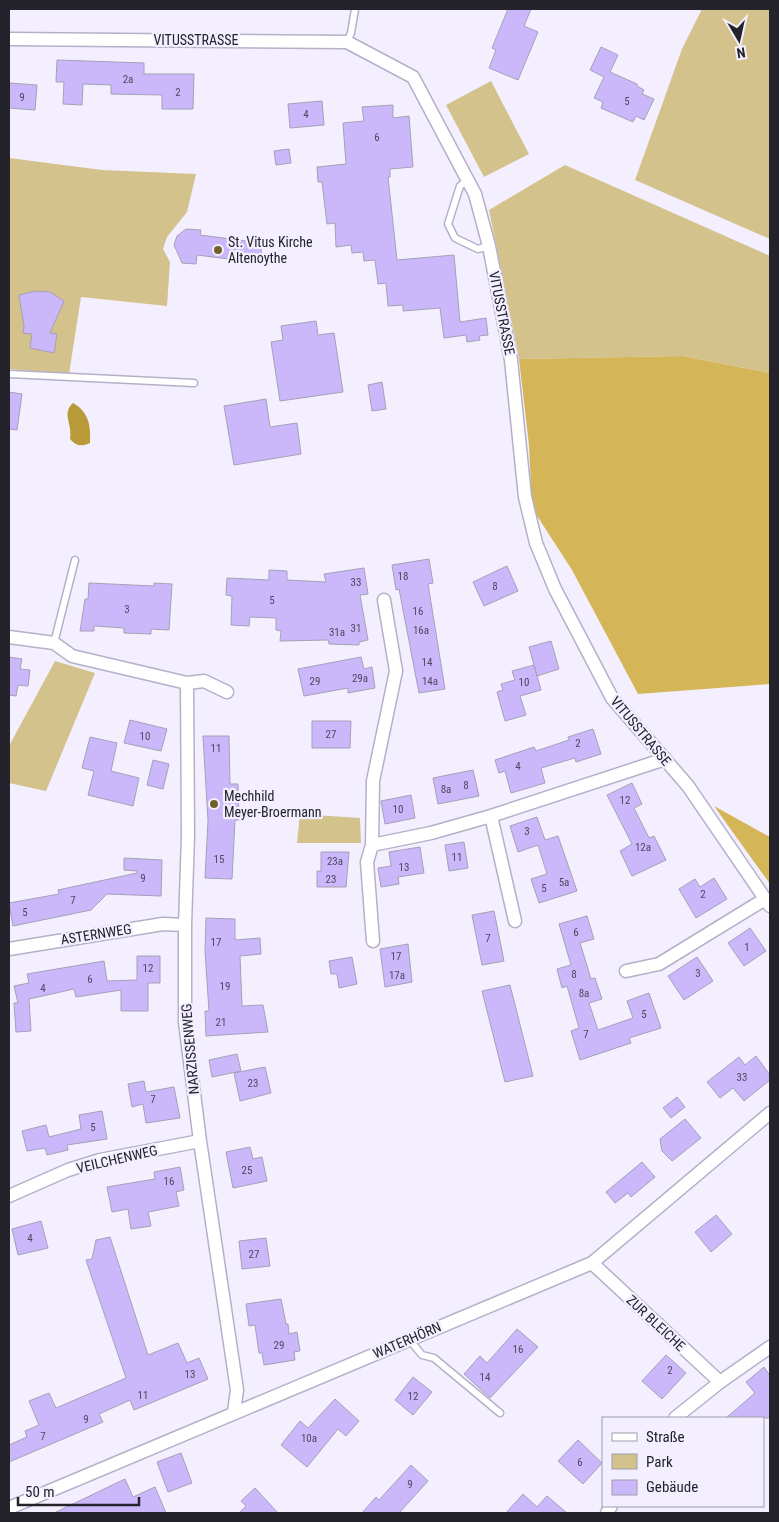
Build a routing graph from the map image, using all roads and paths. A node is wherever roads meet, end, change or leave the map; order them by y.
1 (355, 9) edge
2 (9, 39) edge
3 (347, 42) junction
4 (467, 180) junction
5 (490, 246) junction
6 (9, 374) edge
7 (194, 383) dead end
8 (75, 560) dead end
9 (384, 600) dead end
10 (9, 636) edge
11 (54, 644) junction
12 (187, 683) junction
13 (227, 692) dead end
14 (665, 759) junction
15 (491, 816) junction
16 (372, 845) junction
17 (767, 902) edge
18 (515, 921) dead end
19 (184, 925) junction
20 (373, 941) dead end
21 (9, 949) edge
22 (626, 971) dead end
23 (770, 1113) edge
24 (200, 1140) junction
25 (9, 1196) edge
26 (592, 1263) junction
27 (410, 1339) junction
28 (770, 1348) edge
29 (720, 1382) junction
30 (234, 1412) junction
31 (500, 1413) dead end
32 (676, 1417) edge
33 (9, 1508) edge

1 - 3 lane
2 - 3 street, VITUSSTRASSE
3 - 4 street, VITUSSTRASSE
4 - 5 street, VITUSSTRASSE
4 - 5 lane
5 - 14 street, VITUSSTRASSE
6 - 7 lane
8 - 11 lane
9 - 16 street
10 - 11 street
11 - 12 street
12 - 13 street
12 - 19 street, NARZISSENWEG
14 - 15 street
14 - 17 street, VITUSSTRASSE
15 - 16 street
15 - 18 street
16 - 20 street
17 - 22 street
19 - 21 street, ASTERNWEG
19 - 24 street, NARZISSENWEG
23 - 26 street, WATERHÖRN
24 - 25 street, VEILCHENWEG
24 - 30 street, NARZISSENWEG
26 - 27 street, WATERHÖRN
26 - 29 street, ZUR BLEICHE
27 - 30 street, WATERHÖRN
27 - 31 lane
28 - 29 street
29 - 32 street
30 - 33 street, WATERHÖRN

